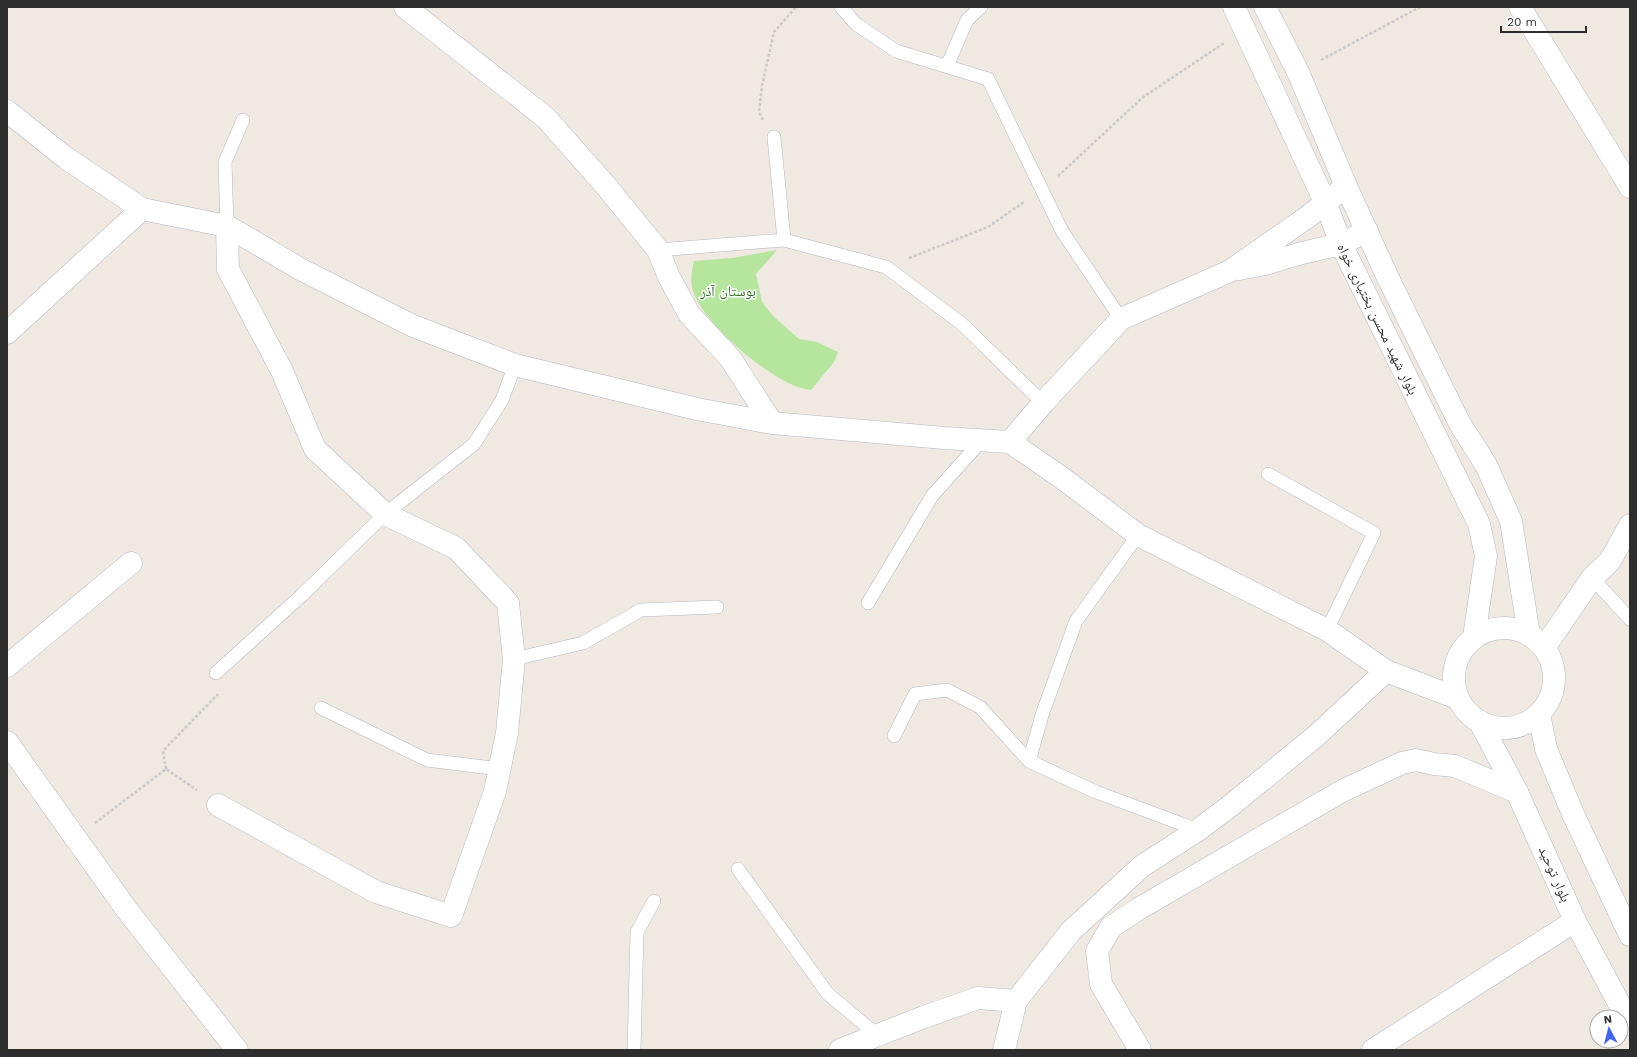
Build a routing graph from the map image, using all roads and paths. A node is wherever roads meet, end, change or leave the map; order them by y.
1 (406, 7) edge
2 (796, 7) edge
3 (841, 7) edge
4 (981, 7) edge
5 (1234, 7) edge
6 (1265, 7) edge
7 (1420, 7) edge
8 (1520, 7) edge
9 (1244, 29) junction
10 (947, 66) junction
11 (1298, 72) junction
12 (7, 112) edge
13 (242, 120) dead end
14 (774, 137) joint
15 (1346, 186) junction
16 (1630, 187) edge
17 (1042, 190) junction
18 (1326, 204) junction
19 (142, 209) junction
20 (226, 226) junction
21 (1367, 231) junction
22 (784, 240) junction
23 (1341, 244) junction
24 (658, 250) junction
25 (886, 267) junction
26 (1230, 271) junction
27 (1121, 319) junction
28 (7, 333) edge
29 (515, 366) junction
30 (1043, 403) junction
31 (772, 423) junction
32 (982, 440) junction
33 (1010, 442) junction
34 (1268, 474) dead end
35 (385, 514) junction
36 (1630, 525) edge
37 (1138, 535) junction
38 (131, 563) dead end
39 (1592, 578) junction
40 (868, 603) dead end
41 (717, 608) dead end
42 (1630, 619) edge
43 (1327, 630) junction
44 (1474, 637) junction
45 (1536, 641) junction
46 (514, 659) junction
47 (7, 666) edge
48 (1386, 671) junction
49 (216, 673) joint
50 (1457, 698) junction
51 (321, 708) dead end
52 (1539, 714) junction
53 (1481, 724) junction
54 (894, 736) dead end
55 (7, 742) edge
56 (1029, 761) junction
57 (166, 769) junction
58 (500, 769) junction
59 (1517, 792) junction
60 (218, 805) joint
61 (1198, 830) junction
62 (75, 838) junction
63 (738, 869) dead end
64 (654, 901) dead end
65 (1575, 920) junction
66 (1630, 935) edge
67 (1016, 1001) junction
68 (1630, 1024) edge
69 (877, 1035) junction
70 (237, 1050) edge
71 (634, 1050) edge
72 (840, 1050) edge
73 (1004, 1050) edge
74 (1140, 1050) edge
75 (1372, 1050) edge

1 - 24 street
2 - 14 path
3 - 10 lane
4 - 10 lane
5 - 9 street, بلوار شهید محسن بختیاری خواه
6 - 11 street, بلوار شهید محسن بختیاری خواه
7 - 11 path
8 - 16 street
9 - 17 path
9 - 18 street, بلوار شهید محسن بختیاری خواه
10 - 17 lane
11 - 15 street, بلوار شهید محسن بختیاری خواه
12 - 19 street
13 - 20 lane
14 - 22 lane
15 - 18 street
15 - 21 street, بلوار شهید محسن بختیاری خواه
17 - 25 path
17 - 27 lane
18 - 23 street, بلوار شهید محسن بختیاری خواه
18 - 26 street
19 - 20 street
19 - 28 street
20 - 29 street
20 - 35 street
21 - 23 street
21 - 45 street, بلوار شهید محسن بختیاری خواه
22 - 24 lane
22 - 25 lane
23 - 26 street
23 - 44 street, بلوار شهید محسن بختیاری خواه
24 - 31 street
25 - 30 lane
26 - 27 street
27 - 30 street
29 - 31 street
29 - 35 lane
30 - 33 street
31 - 32 street
32 - 33 street
32 - 40 lane
33 - 37 street
34 - 43 lane
35 - 46 street
35 - 49 lane
36 - 39 street
37 - 43 street
37 - 56 lane
38 - 47 street
39 - 42 lane
39 - 45 street
41 - 46 lane
43 - 48 street
44 - 45 street
44 - 50 street
45 - 52 street
46 - 58 street
48 - 50 street
48 - 61 street
49 - 57 path
50 - 53 street
51 - 58 lane
52 - 53 street
52 - 66 street
53 - 59 street, بلوار توحید
54 - 56 lane
55 - 62 street
56 - 61 lane
57 - 60 path
57 - 62 path
58 - 60 street
59 - 65 street, بلوار توحید
59 - 74 street
61 - 67 street
62 - 70 street
63 - 69 lane
64 - 71 lane
65 - 68 street, بلوار توحید
65 - 75 street
67 - 69 street
67 - 73 street
69 - 72 street

